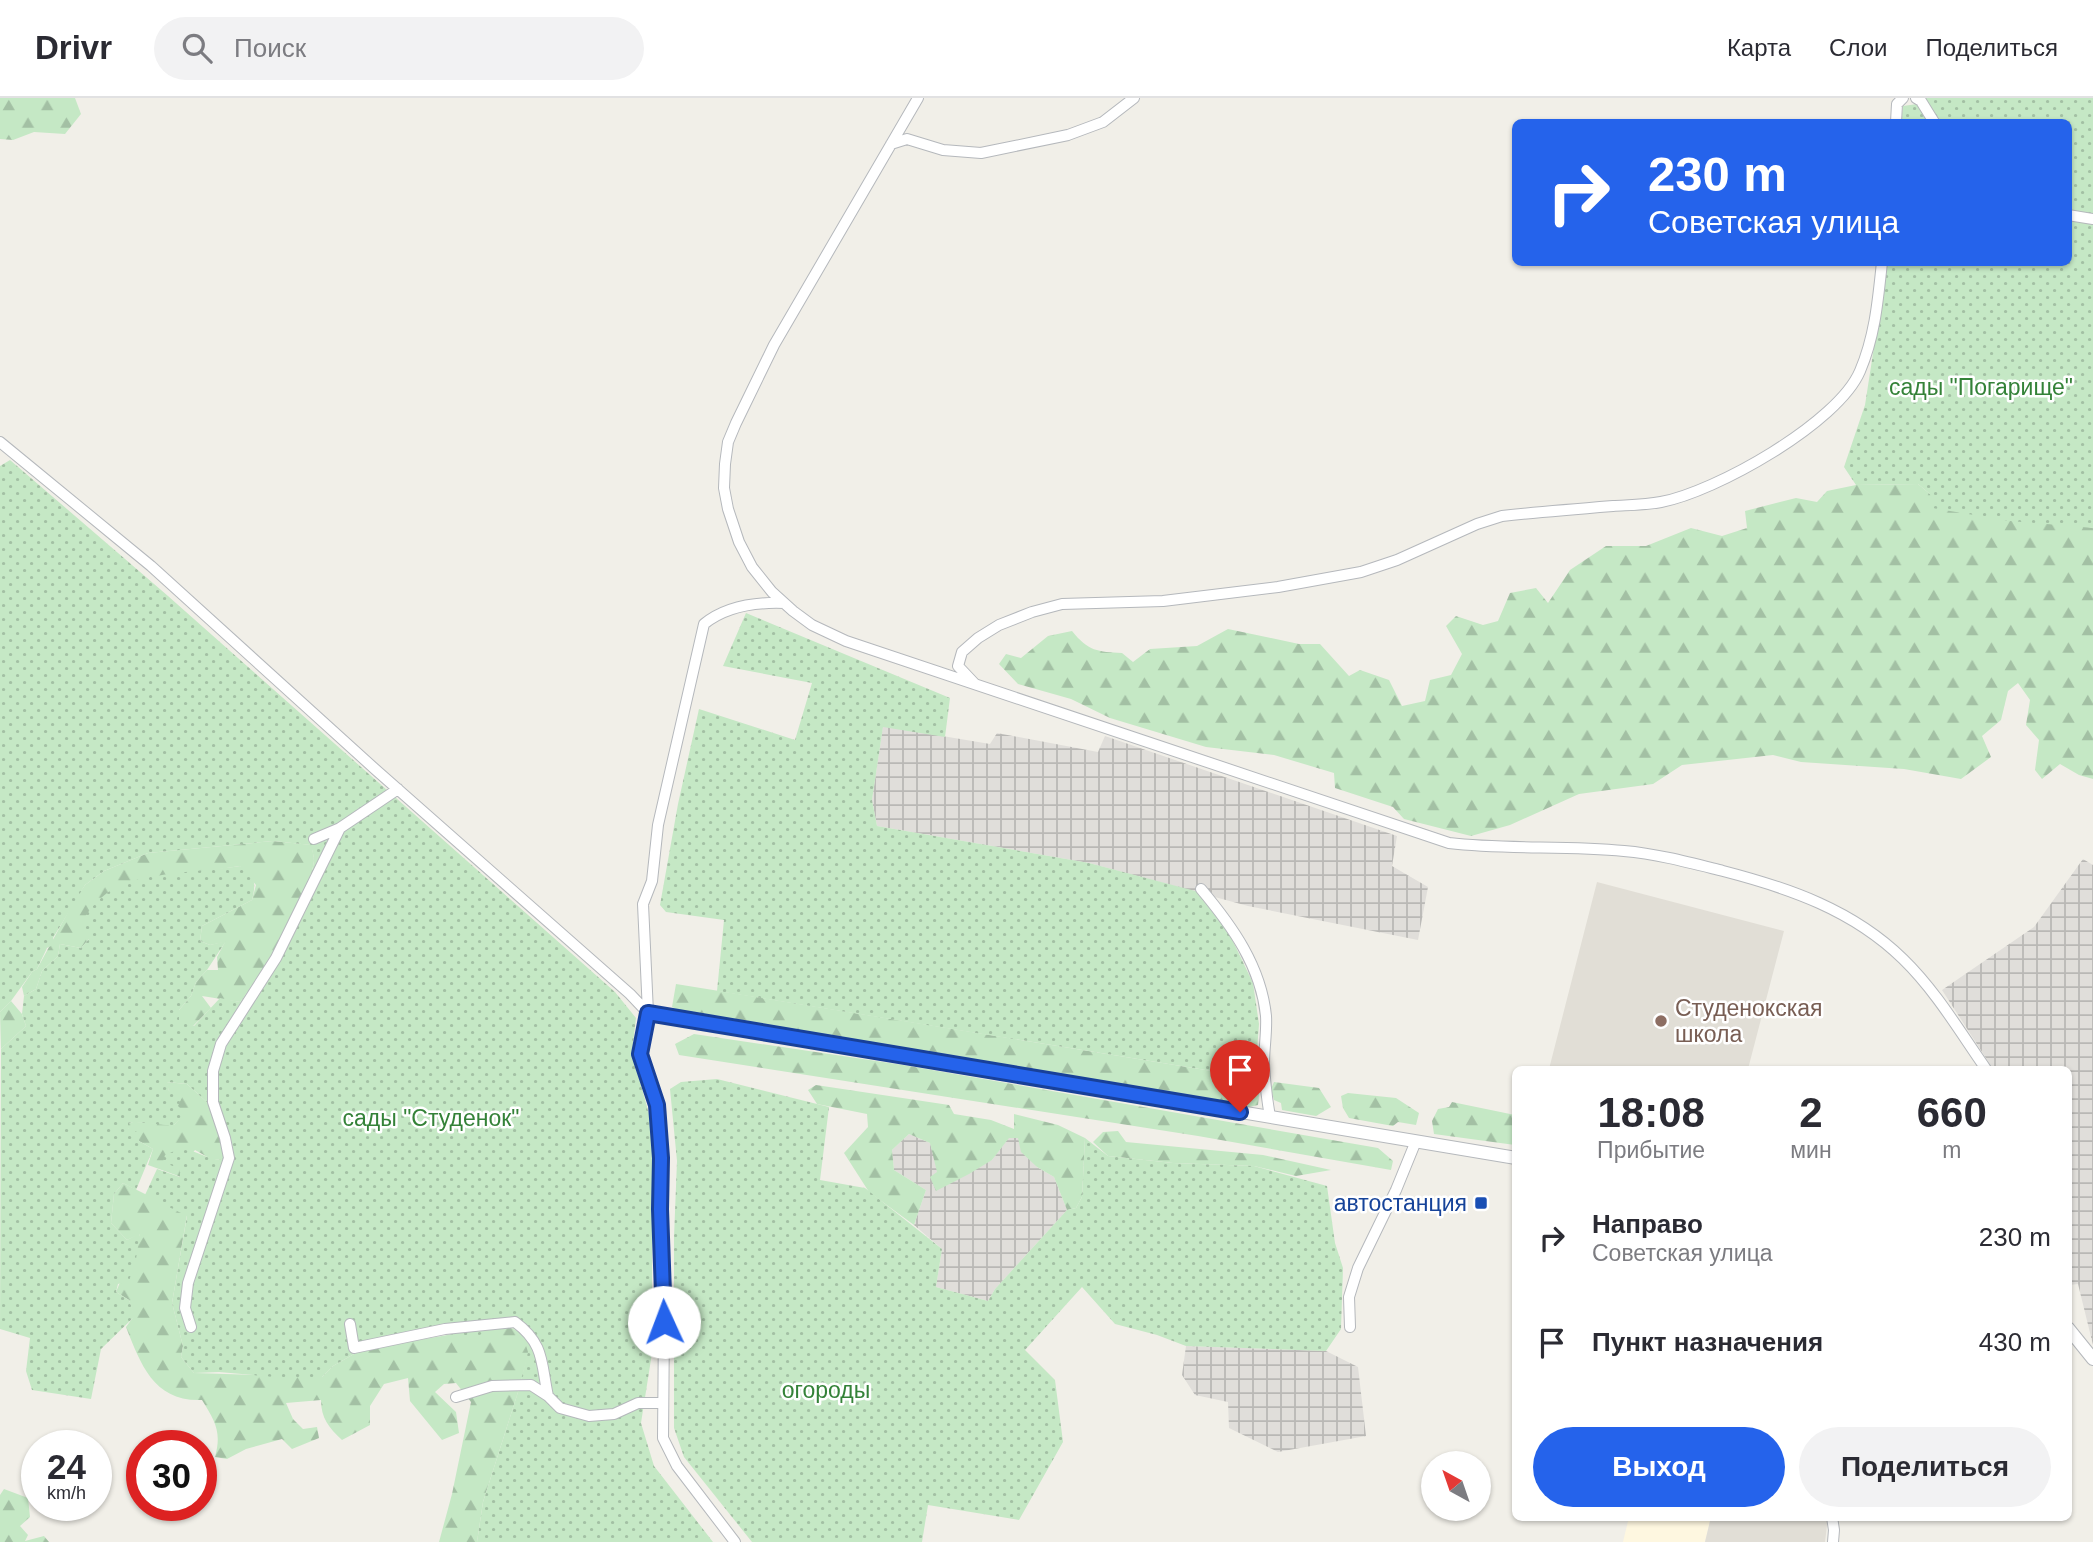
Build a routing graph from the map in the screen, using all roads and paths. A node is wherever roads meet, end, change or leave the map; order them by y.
1 (918, 98) edge
2 (1135, 98) edge
3 (1903, 98) edge
4 (1916, 98) edge
5 (1896, 119) edge
6 (1932, 119) edge
7 (891, 144) junction
8 (2072, 216) edge
9 (2093, 219) edge
10 (1882, 266) edge
11 (0, 442) edge
12 (784, 603) junction
13 (977, 686) junction
14 (398, 789) junction
15 (340, 828) junction
16 (314, 839) dead end
17 (1201, 889) dead end
18 (648, 1013) junction
19 (1984, 1066) edge
20 (1270, 1117) junction
21 (1416, 1140) junction
22 (1512, 1157) edge
23 (349, 1324) dead end
24 (191, 1326) dead end
25 (1350, 1328) dead end
26 (2072, 1333) edge
27 (2093, 1359) edge
28 (456, 1396) dead end
29 (548, 1396) junction
30 (662, 1403) junction
31 (1832, 1521) edge
32 (735, 1542) edge
33 (1833, 1542) edge

1 - 7 street
2 - 7 street
3 - 5 street
4 - 6 street
7 - 12 street
8 - 9 street
10 - 13 street
11 - 14 street
12 - 13 street
12 - 18 street
13 - 19 street
14 - 15 street
14 - 18 street
15 - 16 street
15 - 24 street
17 - 20 street
18 - 20 street
18 - 30 street
20 - 21 street
21 - 22 street
21 - 25 street
23 - 29 street
26 - 27 street
28 - 29 street
29 - 30 street
30 - 32 street
31 - 33 street

